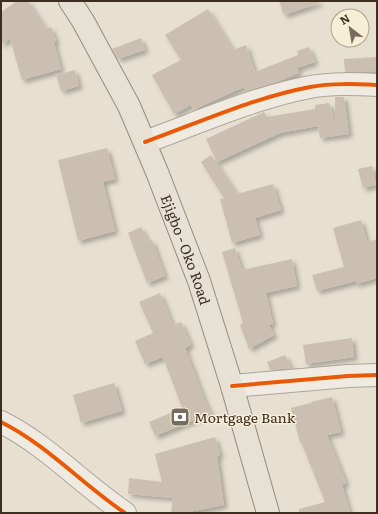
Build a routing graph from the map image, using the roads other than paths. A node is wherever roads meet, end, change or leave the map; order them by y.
1 (70, 1) edge
2 (377, 85) edge
3 (145, 142) junction
4 (377, 375) edge
5 (232, 386) junction
6 (1, 422) edge
7 (125, 513) edge
8 (268, 513) edge

1 - 3 main road, Ejigbo - Oko Road
2 - 3 street
3 - 5 main road, Ejigbo - Oko Road
4 - 5 street
5 - 8 main road, Ejigbo - Oko Road
6 - 7 street

